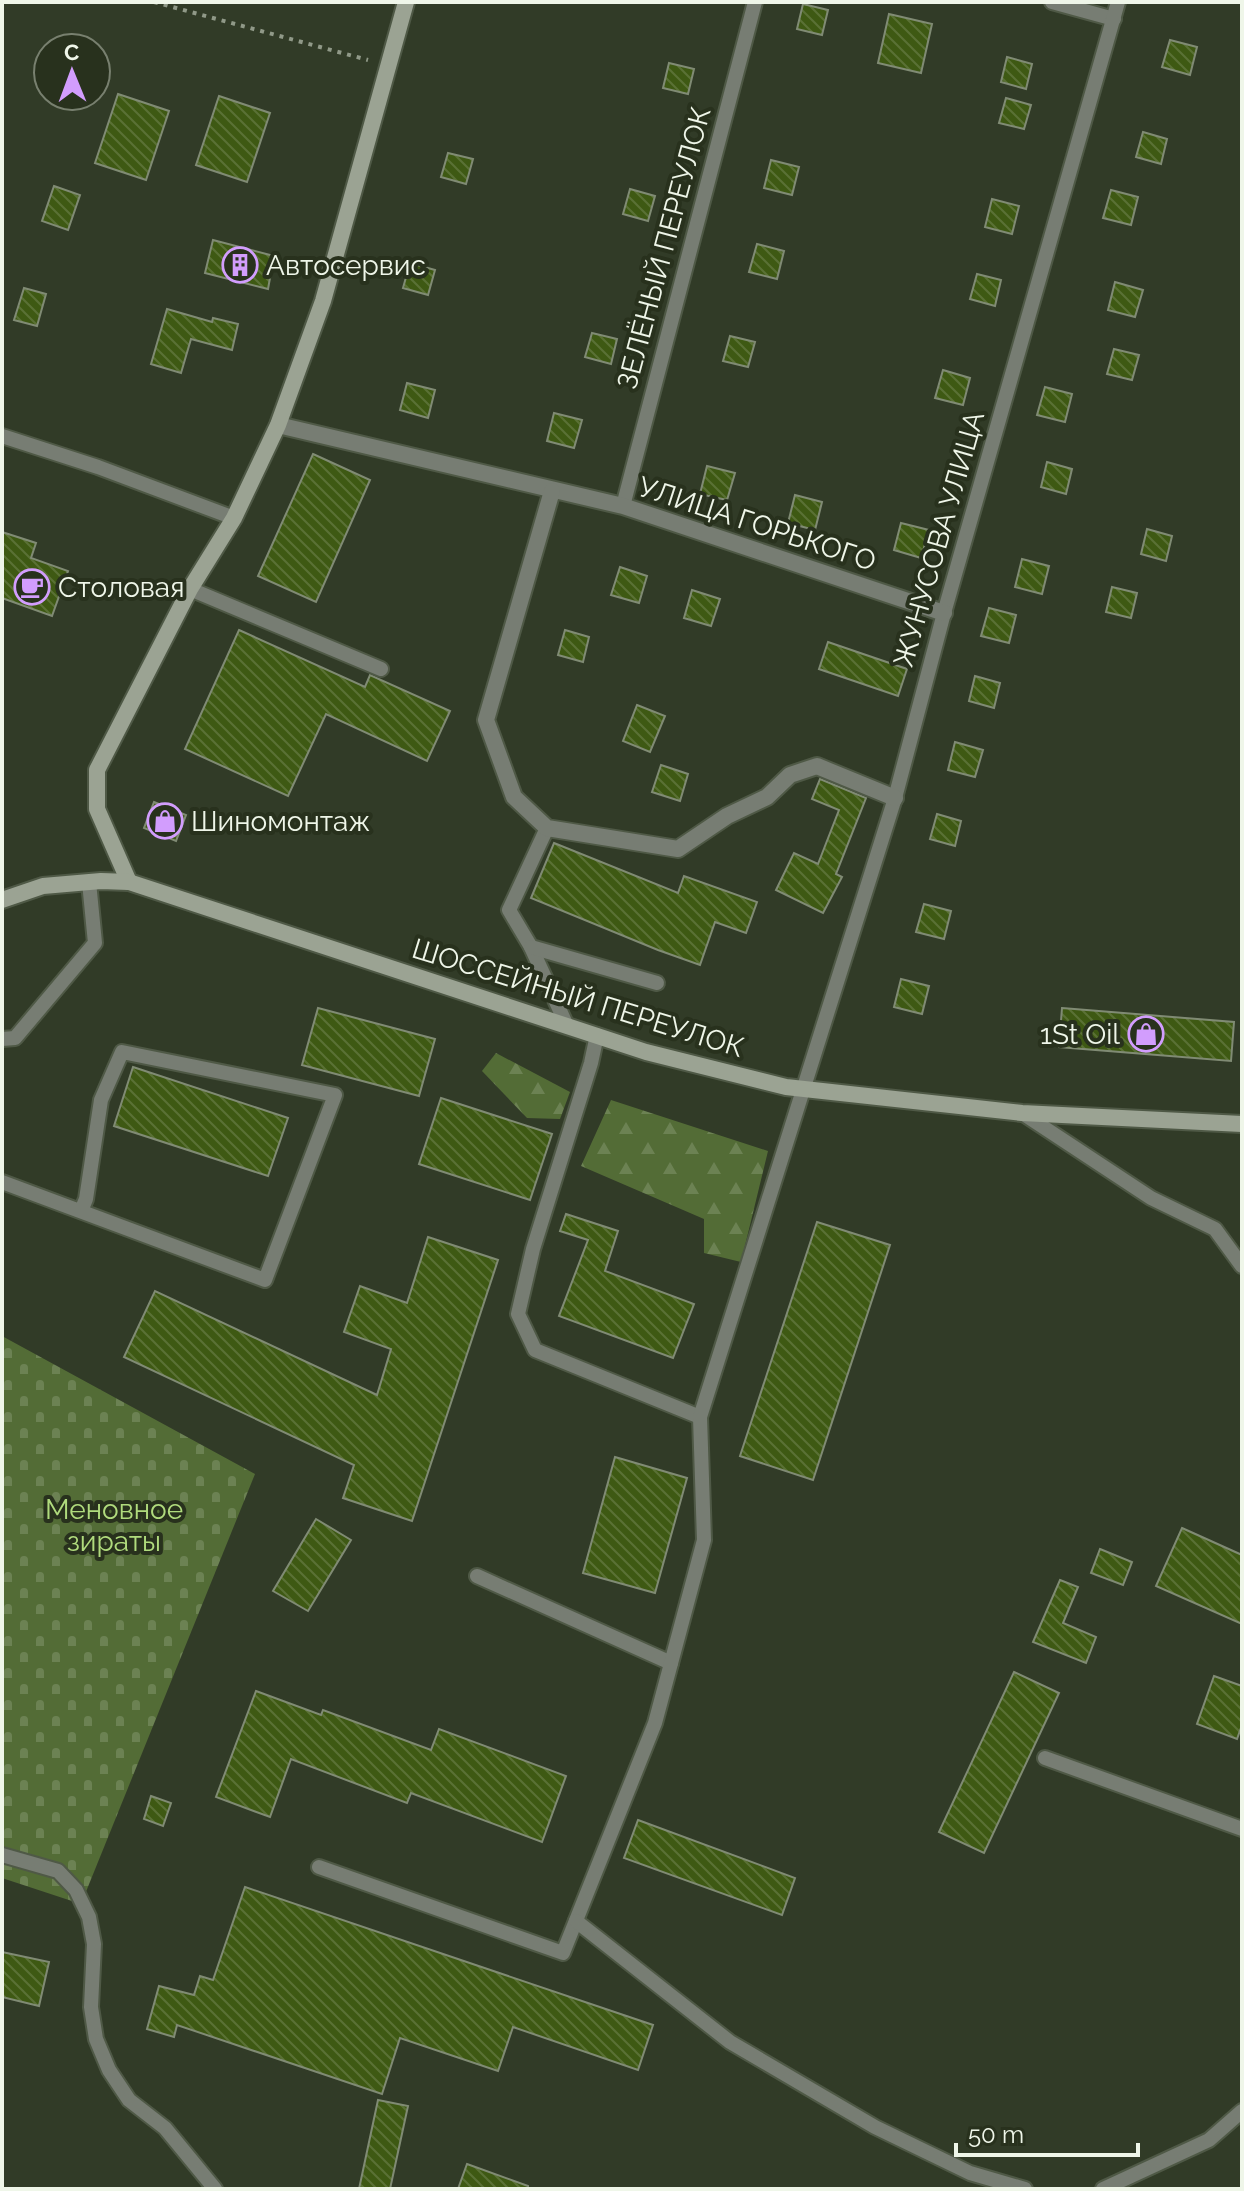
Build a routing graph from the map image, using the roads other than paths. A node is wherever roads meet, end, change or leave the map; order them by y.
1 (406, 2) edge
2 (755, 2) edge
3 (1052, 2) edge
4 (1118, 2) edge
5 (1114, 19) junction
6 (278, 425) junction
7 (2, 436) edge
8 (552, 491) junction
9 (623, 506) junction
10 (234, 518) junction
11 (190, 589) junction
12 (944, 613) junction
13 (381, 669) dead end
14 (895, 798) junction
15 (547, 828) junction
16 (89, 882) junction
17 (129, 882) junction
18 (2, 900) edge
19 (531, 947) junction
20 (657, 983) dead end
21 (567, 1026) junction
22 (597, 1035) junction
23 (2, 1039) edge
24 (805, 1089) junction
25 (1022, 1113) junction
26 (1242, 1124) edge
27 (2, 1182) edge
28 (81, 1211) junction
29 (1242, 1266) edge
30 (700, 1417) junction
31 (477, 1576) dead end
32 (671, 1663) junction
33 (1045, 1758) dead end
34 (1242, 1829) edge
35 (2, 1855) edge
36 (319, 1867) dead end
37 (576, 1921) junction
38 (1242, 2111) edge
39 (215, 2189) edge
40 (1025, 2189) edge
41 (1103, 2189) edge

1 - 6 main road
2 - 9 lane, ЗЕЛЁНЫЙ ПЕРЕУЛОК
3 - 5 lane
4 - 5 lane, ЖУНУСОВА УЛИЦА
5 - 12 lane, ЖУНУСОВА УЛИЦА
6 - 8 street, УЛИЦА ГОРЬКОГО
6 - 10 main road
7 - 10 lane
8 - 9 street, УЛИЦА ГОРЬКОГО
8 - 15 street
9 - 12 street, УЛИЦА ГОРЬКОГО
10 - 11 main road
11 - 13 lane
11 - 17 main road
12 - 14 lane, ЖУНУСОВА УЛИЦА
14 - 15 street
14 - 24 lane, ЖУНУСОВА УЛИЦА
15 - 19 lane
16 - 17 main road, ШОССЕЙНЫЙ ПЕРЕУЛОК
16 - 18 main road, ШОССЕЙНЫЙ ПЕРЕУЛОК
16 - 23 lane
17 - 21 main road, ШОССЕЙНЫЙ ПЕРЕУЛОК
19 - 20 lane
19 - 21 lane
21 - 22 main road, ШОССЕЙНЫЙ ПЕРЕУЛОК
22 - 24 main road, ШОССЕЙНЫЙ ПЕРЕУЛОК
22 - 30 lane
24 - 25 main road, ШОССЕЙНЫЙ ПЕРЕУЛОК
24 - 30 lane, ЖУНУСОВА УЛИЦА
25 - 26 main road, ШОССЕЙНЫЙ ПЕРЕУЛОК
25 - 29 lane
27 - 28 lane
28 - 28 lane
30 - 32 lane, ЖУНУСОВА УЛИЦА
31 - 32 lane
32 - 37 lane, ЖУНУСОВА УЛИЦА
33 - 34 lane
35 - 39 lane
36 - 37 lane, ЖУНУСОВА УЛИЦА
37 - 40 lane
38 - 41 lane

